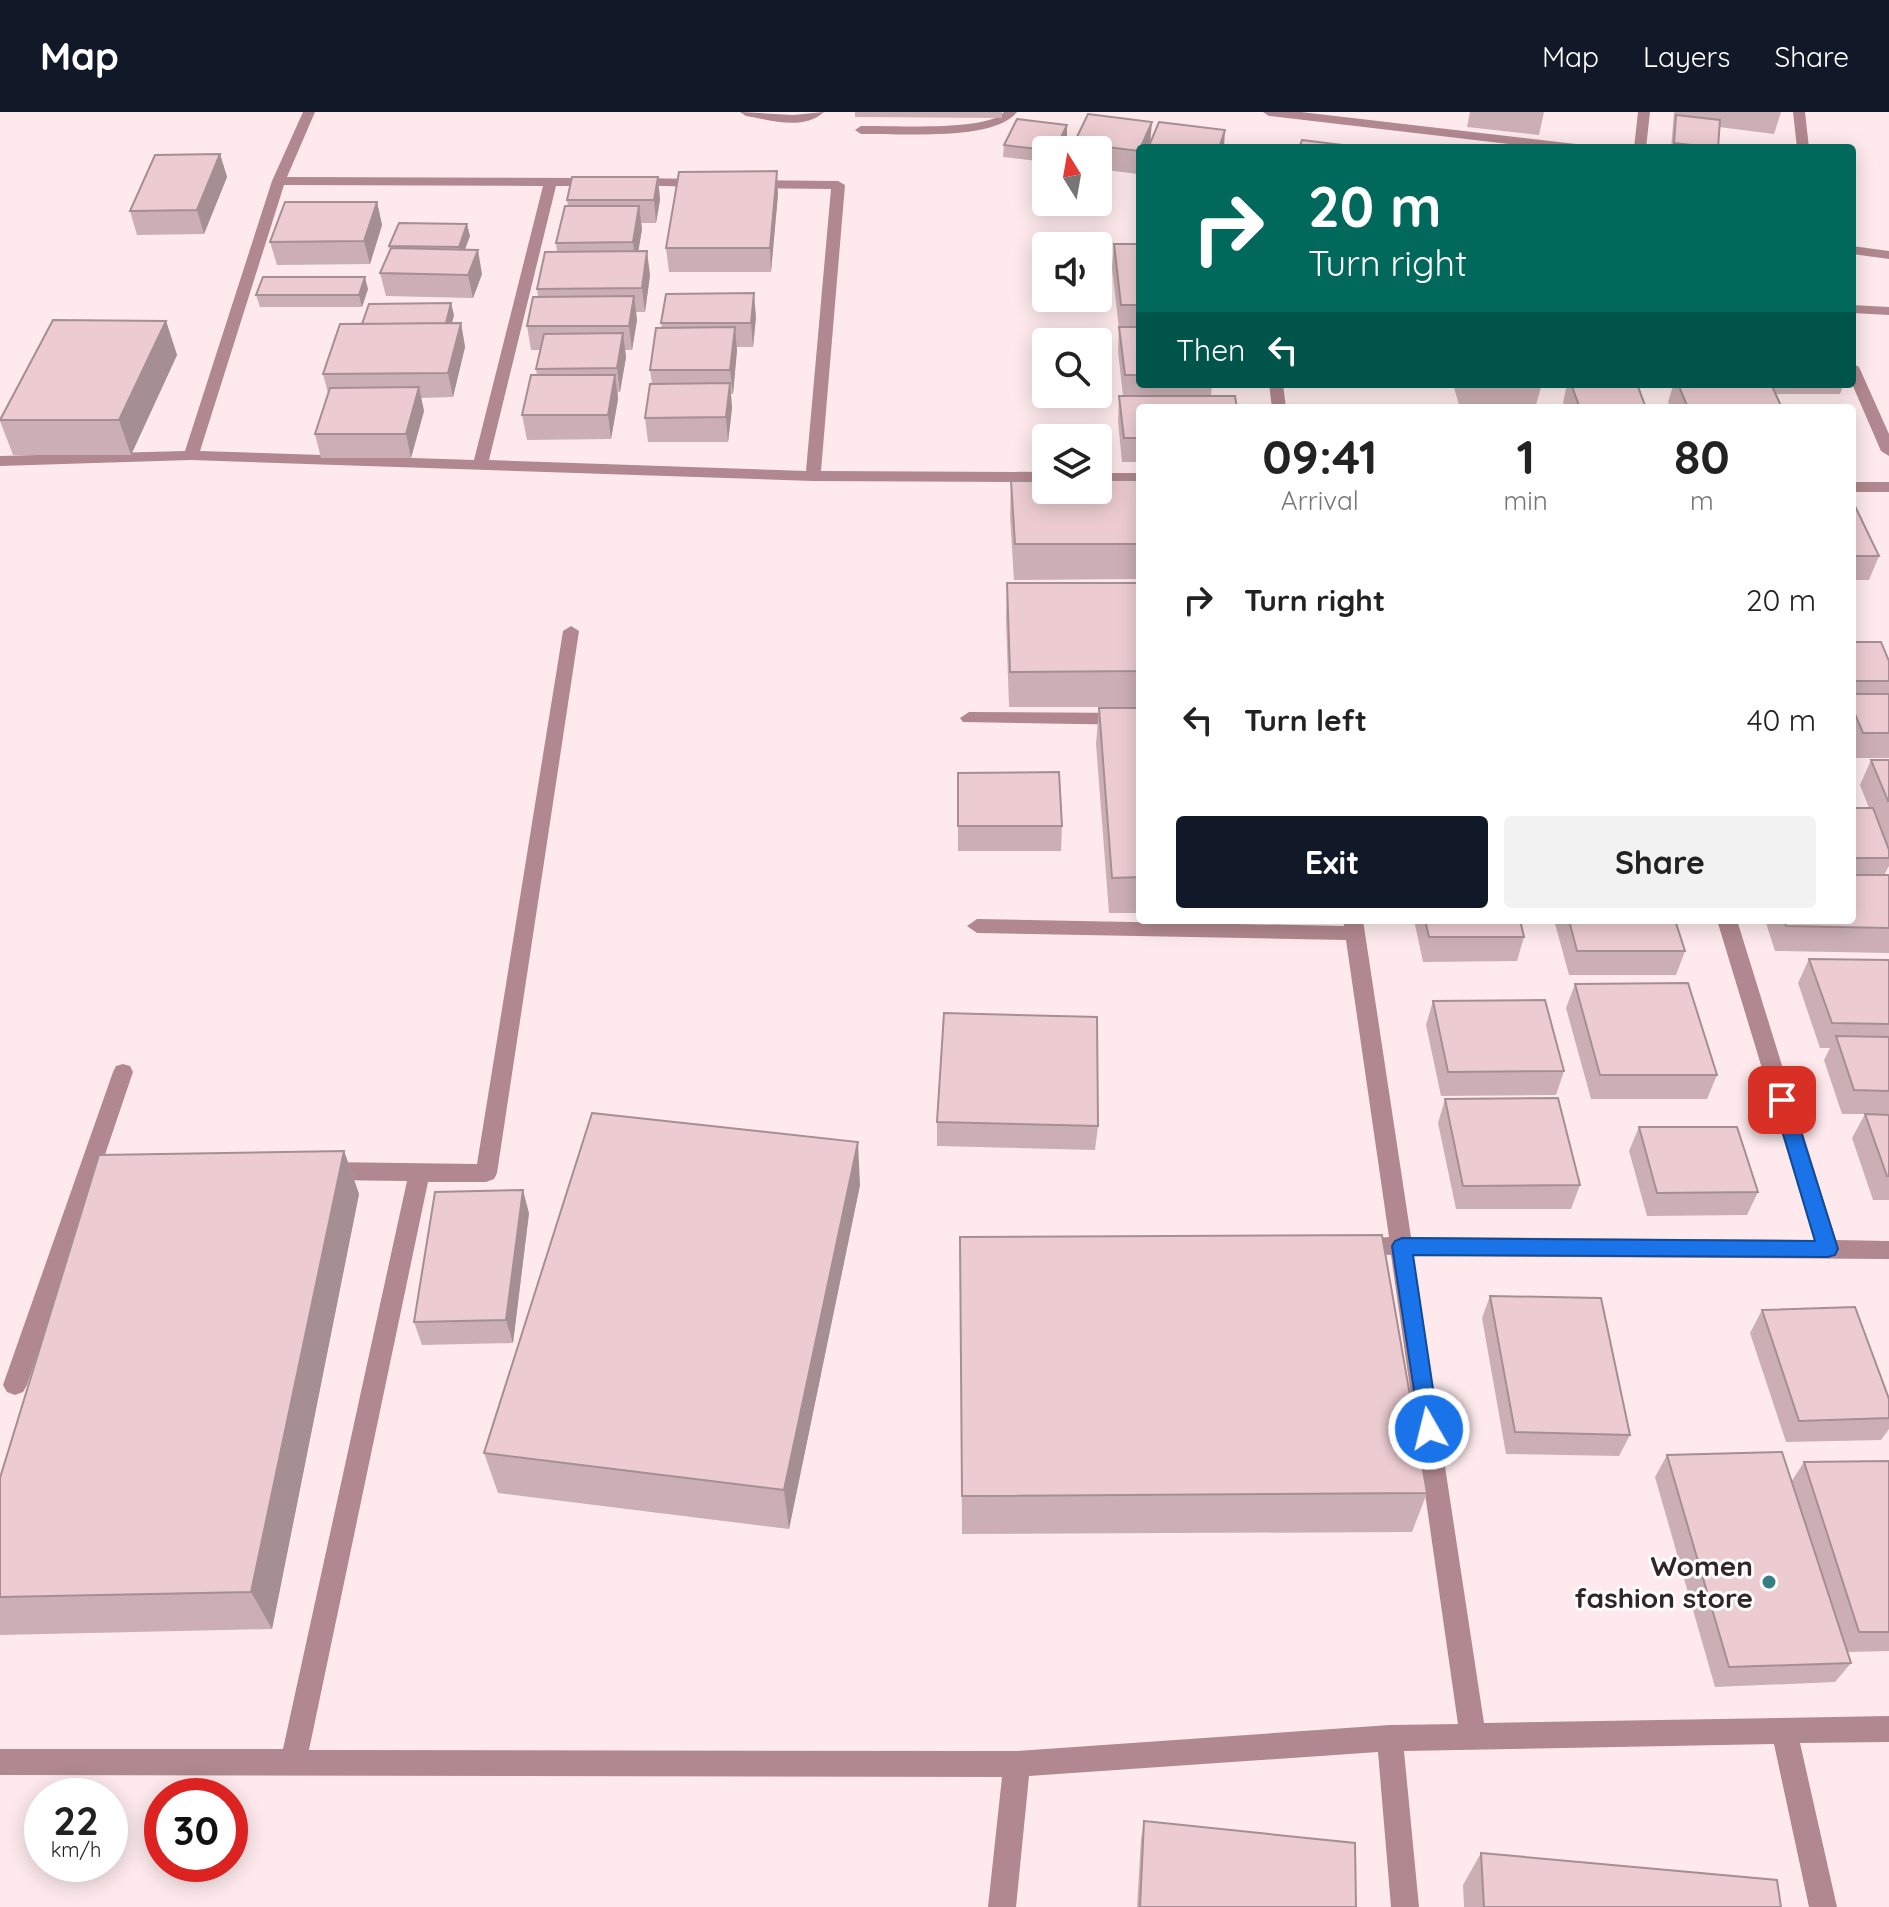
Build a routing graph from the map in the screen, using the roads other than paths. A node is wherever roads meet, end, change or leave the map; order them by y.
1 (309, 112) edge
2 (746, 112) edge
3 (818, 112) edge
4 (1011, 112) edge
5 (1269, 112) edge
6 (1414, 112) edge
7 (1644, 112) edge
8 (1799, 112) edge
9 (1411, 127) junction
10 (861, 130) dead end
11 (1545, 144) edge
12 (1640, 144) edge
13 (1803, 144) edge
14 (279, 181) junction
15 (551, 181) junction
16 (710, 183) edge
17 (742, 184) edge
18 (1856, 251) edge
19 (1889, 255) edge
20 (1856, 309) edge
21 (1889, 311) edge
22 (1856, 376) edge
23 (1889, 451) edge
24 (191, 455) junction
25 (0, 461) edge
26 (481, 463) junction
27 (813, 476) junction
28 (1032, 477) edge
29 (1112, 478) edge
30 (1136, 478) edge
31 (1856, 487) edge
32 (1889, 487) edge
33 (571, 631) dead end
34 (969, 718) dead end
35 (1136, 719) edge
36 (1728, 924) edge
37 (977, 926) dead end
38 (1354, 927) edge
39 (123, 1072) dead end
40 (310, 1171) edge
41 (419, 1173) junction
42 (1339, 1246) edge
43 (1402, 1246) junction
44 (1828, 1249) junction
45 (1889, 1250) edge
46 (15, 1385) dead end
47 (1889, 1729) edge
48 (1784, 1730) junction
49 (1473, 1735) junction
50 (1390, 1738) junction
51 (294, 1760) junction
52 (0, 1762) edge
53 (1017, 1764) junction
54 (1002, 1907) edge
55 (1405, 1907) edge
56 (1823, 1907) edge

1 - 14 street
2 - 3 street
4 - 10 street
5 - 9 street
6 - 9 street
7 - 12 street
8 - 13 street
9 - 11 street
14 - 15 street
14 - 24 street
15 - 16 street
15 - 26 street
17 - 27 street
18 - 19 street
20 - 21 street
22 - 23 street
24 - 25 street
24 - 26 street
26 - 27 street
27 - 28 street
29 - 30 street
31 - 32 street
33 - 41 street
34 - 35 street
36 - 44 street
37 - 38 street
38 - 43 street
39 - 46 street
40 - 41 street
41 - 51 street
42 - 43 street
43 - 44 street
43 - 49 street
44 - 45 street
47 - 48 street
48 - 49 street
48 - 56 street
49 - 50 street
50 - 53 street
50 - 55 street
51 - 52 street
51 - 53 street
53 - 54 street

